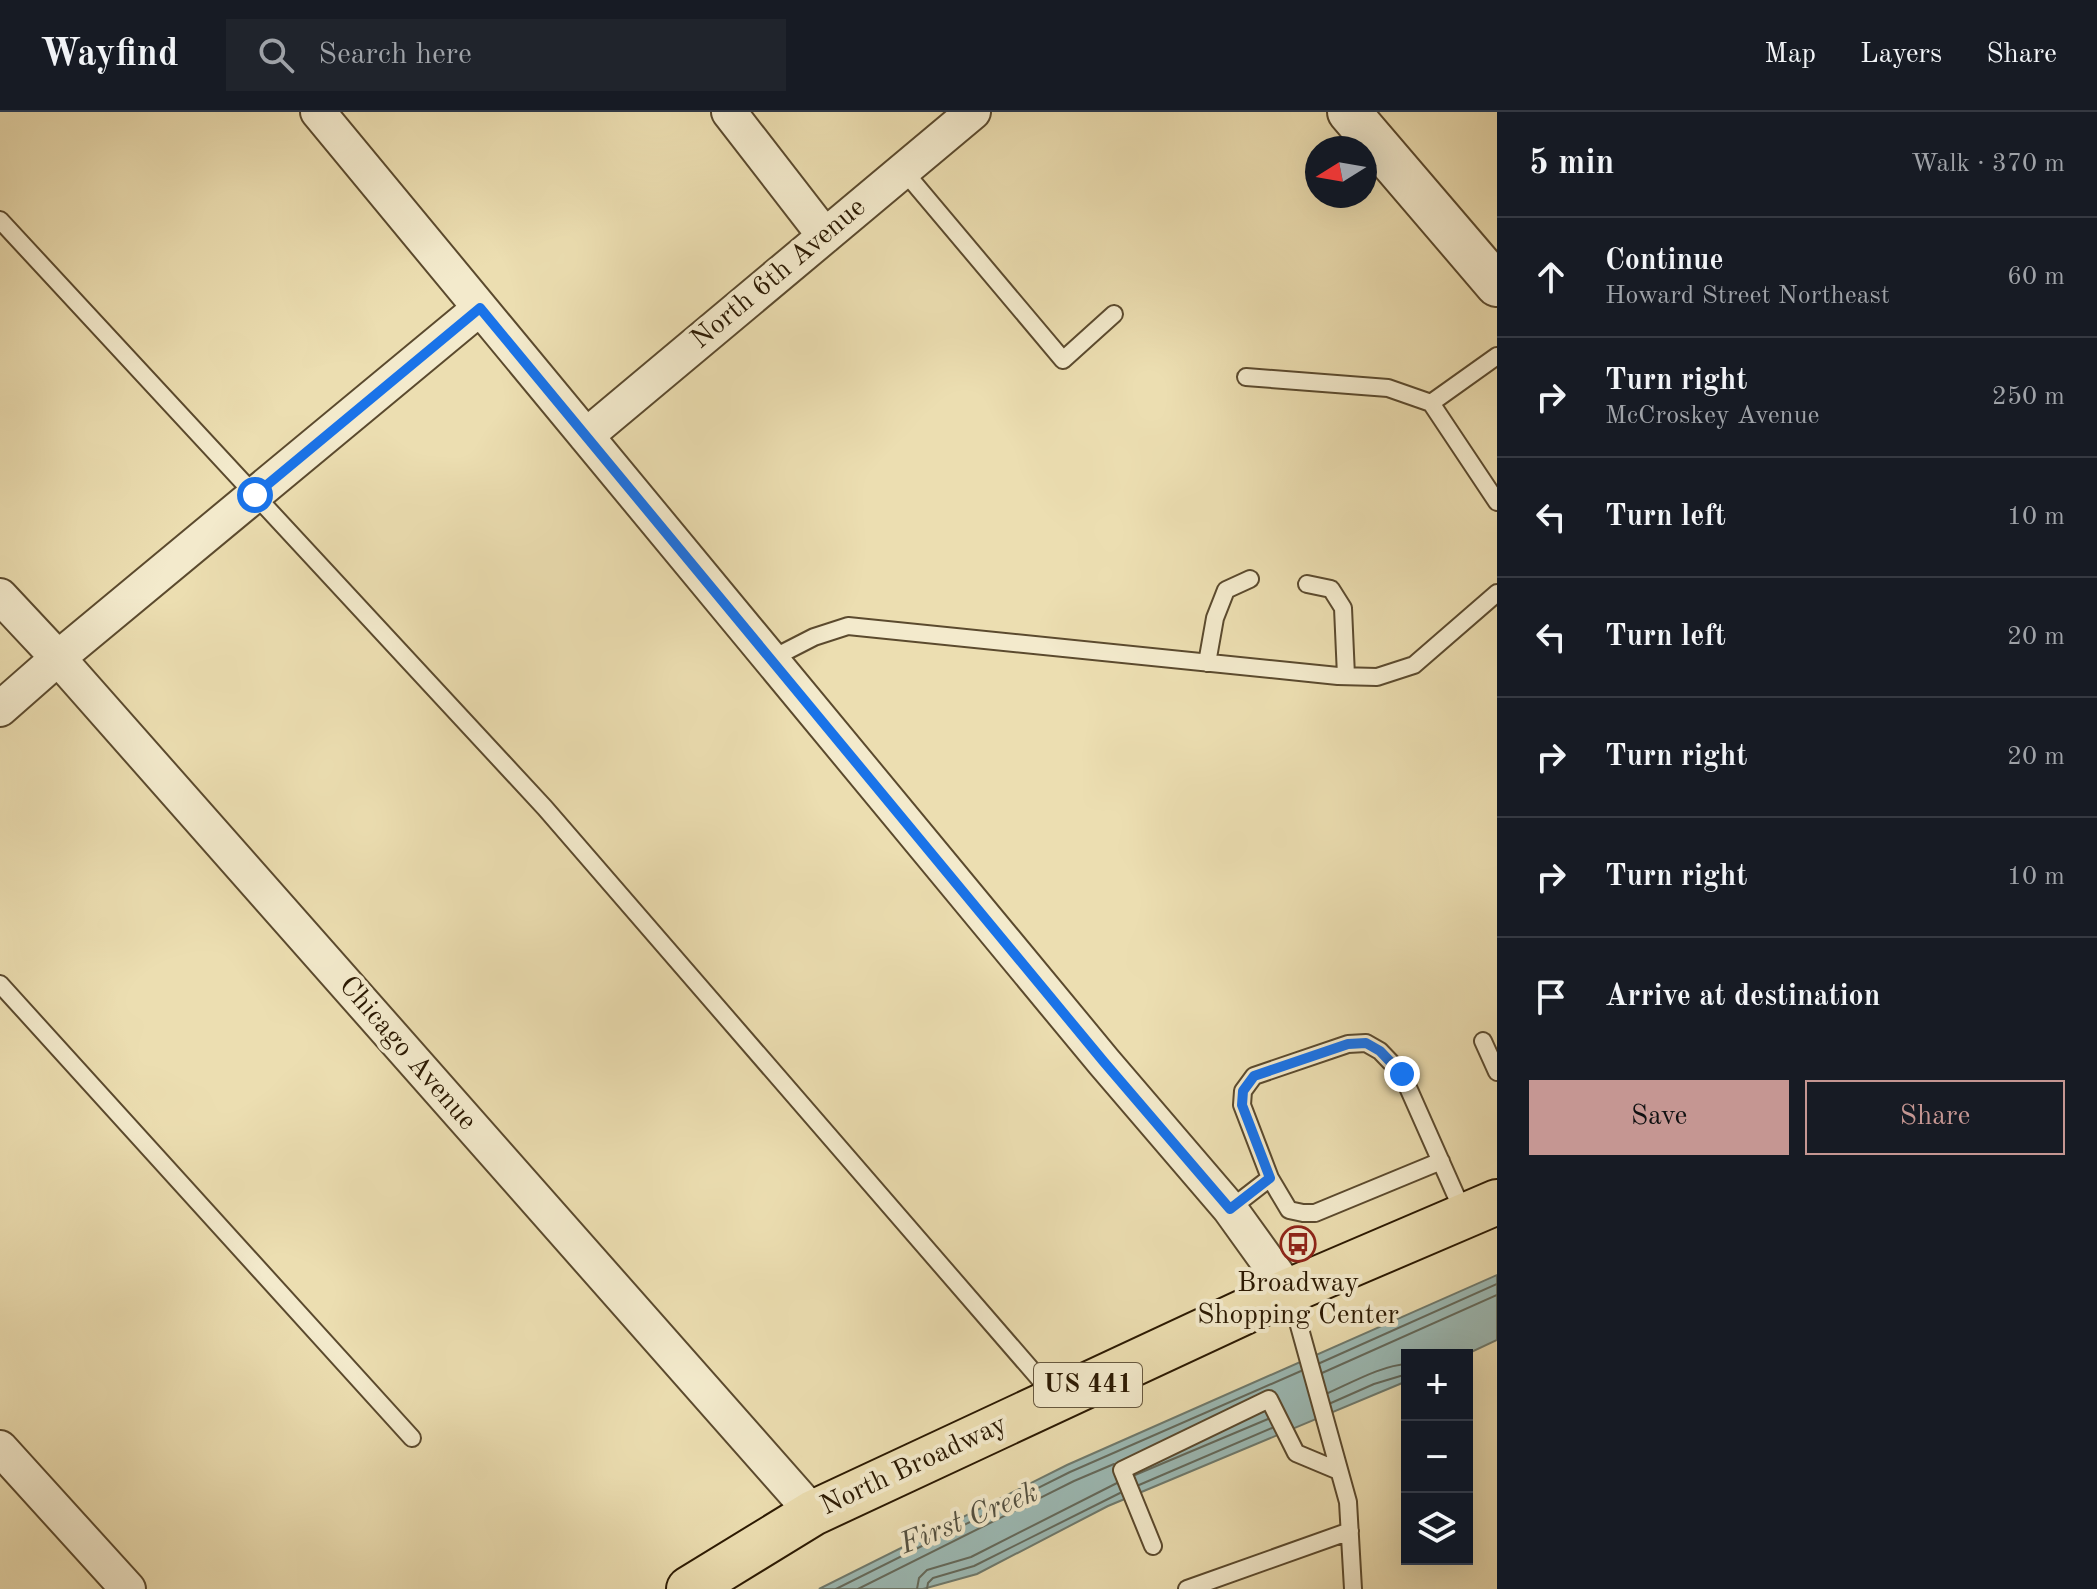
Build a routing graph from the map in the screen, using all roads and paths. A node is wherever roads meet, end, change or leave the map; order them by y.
1 (318, 112) edge
2 (729, 112) edge
3 (973, 112) edge
4 (1349, 112) edge
5 (903, 170) junction
6 (0, 220) edge
7 (825, 236) junction
8 (1497, 285) edge
9 (480, 308) junction
10 (1114, 314) dead end
11 (1497, 356) edge
12 (1246, 377) dead end
13 (1431, 403) junction
14 (586, 436) junction
15 (255, 495) junction
16 (1497, 502) edge
17 (1250, 579) dead end
18 (1307, 584) dead end
19 (1497, 593) edge
20 (0, 596) edge
21 (58, 658) junction
22 (771, 659) junction
23 (1207, 663) junction
24 (1346, 676) junction
25 (0, 709) edge
26 (0, 984) edge
27 (1483, 1041) dead end
28 (1497, 1072) edge
29 (1441, 1161) junction
30 (1270, 1178) junction
31 (1230, 1209) junction
32 (1481, 1209) edge
33 (1289, 1291) junction
34 (1057, 1399) junction
35 (412, 1438) dead end
36 (0, 1448) edge
37 (1339, 1471) junction
38 (813, 1513) junction
39 (1350, 1531) junction
40 (1153, 1546) dead end
41 (123, 1587) edge
42 (689, 1589) edge
43 (1187, 1589) edge
44 (1353, 1589) edge

1 - 9 street
2 - 7 street
3 - 5 street, North 6th Avenue
4 - 8 street
5 - 7 street, North 6th Avenue
5 - 10 lane
6 - 15 lane
7 - 14 street, North 6th Avenue
9 - 14 street
9 - 15 street
11 - 13 lane
12 - 13 lane
13 - 16 lane
14 - 22 street
15 - 21 street
15 - 34 lane
17 - 23 lane
18 - 24 lane
19 - 24 lane
20 - 21 street, Chicago Avenue
21 - 25 street
21 - 38 street, Chicago Avenue
22 - 23 lane
22 - 31 street
23 - 24 lane
26 - 35 lane
27 - 28 lane
29 - 30 lane
29 - 30 lane
29 - 32 lane
30 - 31 lane
31 - 33 street
32 - 33 main road, North Broadway / US 441
33 - 34 main road, North Broadway / US 441
33 - 37 lane
34 - 38 main road, North Broadway / US 441
36 - 41 street
37 - 39 lane
37 - 40 lane
38 - 42 main road, North Broadway / US 441
39 - 43 lane
39 - 44 lane

